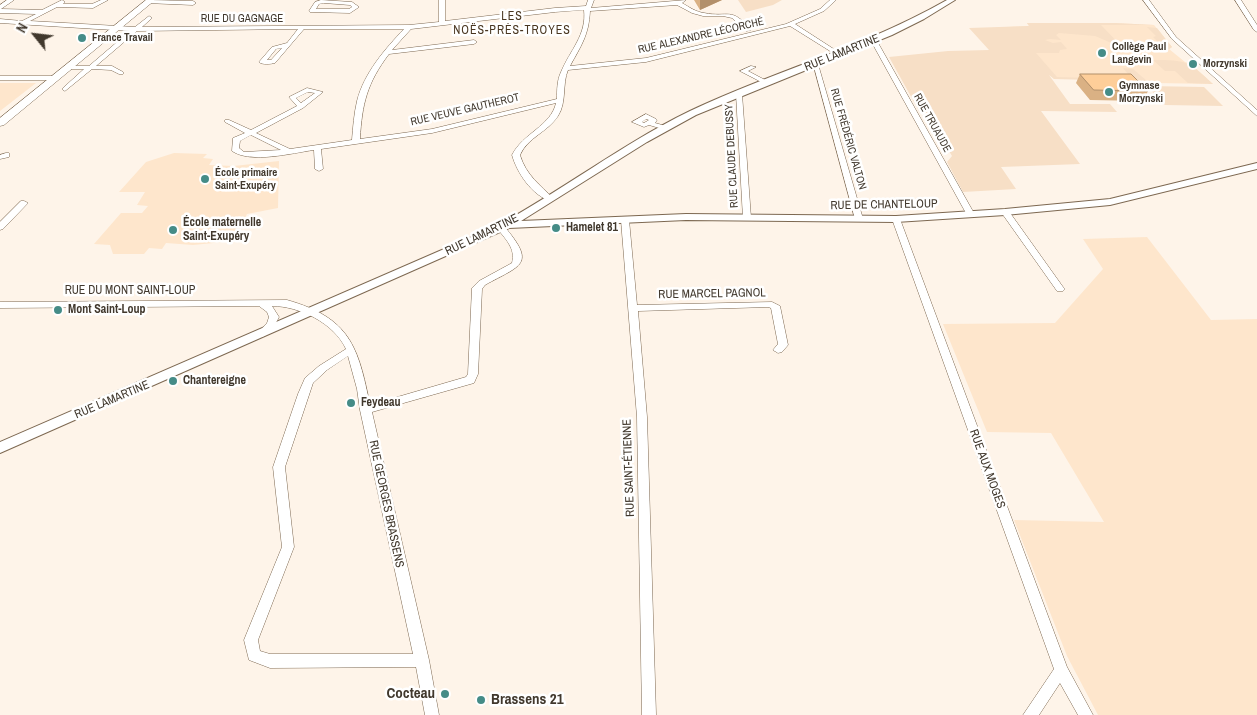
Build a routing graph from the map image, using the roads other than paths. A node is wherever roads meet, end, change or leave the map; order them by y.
1 (11, 0) edge
2 (64, 0) edge
3 (105, 0) edge
4 (442, 0) edge
5 (591, 0) edge
6 (833, 0) edge
7 (952, 0) edge
8 (1146, 0) edge
9 (1238, 0) edge
10 (149, 1) edge
11 (169, 1) edge
12 (681, 2) edge
13 (690, 2) edge
14 (193, 3) dead end
15 (56, 5) junction
16 (587, 9) junction
17 (0, 10) edge
18 (350, 11) junction
19 (691, 11) junction
20 (42, 12) junction
21 (0, 21) edge
22 (23, 22) junction
23 (442, 24) junction
24 (791, 24) junction
25 (302, 28) junction
26 (354, 28) junction
27 (115, 29) junction
28 (135, 29) junction
29 (407, 29) junction
30 (748, 30) dead end
31 (1257, 30) edge
32 (874, 41) junction
33 (474, 42) dead end
34 (289, 44) dead end
35 (389, 52) junction
36 (840, 55) junction
37 (816, 64) junction
38 (68, 67) junction
39 (753, 67) dead end
40 (90, 68) junction
41 (566, 68) junction
42 (121, 73) dead end
43 (0, 78) edge
44 (54, 78) junction
45 (767, 83) junction
46 (66, 89) dead end
47 (739, 94) junction
48 (559, 101) junction
49 (302, 107) dead end
50 (1257, 114) edge
51 (228, 121) dead end
52 (0, 123) edge
53 (650, 123) dead end
54 (663, 128) junction
55 (251, 132) junction
56 (356, 142) junction
57 (317, 148) junction
58 (289, 152) junction
59 (1257, 166) edge
60 (319, 169) dead end
61 (550, 199) junction
62 (24, 203) dead end
63 (1005, 212) junction
64 (971, 215) junction
65 (747, 218) junction
66 (859, 219) junction
67 (896, 219) junction
68 (625, 220) junction
69 (504, 226) junction
70 (0, 227) edge
71 (1060, 289) dead end
72 (261, 303) junction
73 (0, 305) edge
74 (632, 308) junction
75 (310, 312) junction
76 (260, 335) junction
77 (352, 350) junction
78 (778, 350) dead end
79 (365, 410) junction
80 (0, 448) edge
81 (422, 660) junction
82 (1061, 670) junction
83 (432, 715) edge
84 (650, 715) edge
85 (1030, 715) edge
86 (1086, 715) edge

1 - 17 street
2 - 15 street
3 - 15 street
4 - 23 street
5 - 16 street
6 - 24 street, RUE ALEXANDRE LÉCORCHÉ
7 - 32 street, RUE LAMARTINE
8 - 50 street
9 - 31 street
10 - 11 street
10 - 27 main road
11 - 14 street
11 - 28 street
12 - 13 street, RUE DU GAGNAGE
12 - 16 street, RUE DU GAGNAGE
12 - 19 street
13 - 19 street
15 - 20 street
16 - 23 street, RUE DU GAGNAGE
16 - 41 street
17 - 20 street
18 - 18 street
18 - 26 street
19 - 30 street
20 - 22 street
21 - 22 street, RUE DU GAGNAGE
22 - 27 street, RUE DU GAGNAGE
23 - 29 street, RUE DU GAGNAGE
24 - 36 street
24 - 41 street, RUE ALEXANDRE LÉCORCHÉ
25 - 26 street, RUE DU GAGNAGE
25 - 28 street, RUE DU GAGNAGE
25 - 34 street
26 - 29 street, RUE DU GAGNAGE
27 - 28 street, RUE DU GAGNAGE
27 - 38 main road
28 - 40 street
29 - 35 street
32 - 36 street, RUE LAMARTINE
32 - 64 street, RUE TRUAUDE
33 - 35 street
35 - 56 street
36 - 37 street, RUE LAMARTINE
37 - 45 street, RUE LAMARTINE
37 - 66 street, RUE FRÉDÉRIC VALTON
38 - 40 street
38 - 44 main road
39 - 45 street
40 - 42 street
40 - 46 street
41 - 48 street
43 - 44 street
44 - 52 main road
45 - 47 street, RUE LAMARTINE
47 - 54 street, RUE LAMARTINE
47 - 65 street, RUE CLAUDE DEBUSSY
48 - 56 street, RUE VEUVE GAUTHEROT
48 - 61 street
49 - 55 street
51 - 55 street
53 - 54 street
54 - 61 street, RUE LAMARTINE
55 - 58 street
55 - 58 street, RUE VEUVE GAUTHEROT
56 - 57 street, RUE VEUVE GAUTHEROT
57 - 58 street, RUE VEUVE GAUTHEROT
57 - 60 street
59 - 63 street, RUE DE CHANTELOUP
61 - 69 street, RUE LAMARTINE
62 - 70 street
63 - 64 street, RUE DE CHANTELOUP
63 - 71 street
64 - 67 street, RUE DE CHANTELOUP
65 - 66 street, RUE DE CHANTELOUP
65 - 68 street, RUE DE CHANTELOUP
66 - 67 street, RUE DE CHANTELOUP
67 - 82 street, RUE AUX MOGES
68 - 69 street, RUE DE CHANTELOUP
68 - 74 street, RUE SAINT-ÉTIENNE
69 - 75 street, RUE LAMARTINE
69 - 79 street
72 - 73 street, RUE DU MONT SAINT-LOUP
72 - 75 street, RUE DU MONT SAINT-LOUP
72 - 76 street
74 - 78 street, RUE MARCEL PAGNOL
74 - 84 street, RUE SAINT-ÉTIENNE
75 - 76 street, RUE LAMARTINE
75 - 77 street, RUE GEORGES BRASSENS
76 - 80 street, RUE LAMARTINE
77 - 79 street, RUE GEORGES BRASSENS
77 - 81 street
79 - 81 street, RUE GEORGES BRASSENS
81 - 83 street, RUE GEORGES BRASSENS
82 - 85 street
82 - 86 street, RUE AUX MOGES

